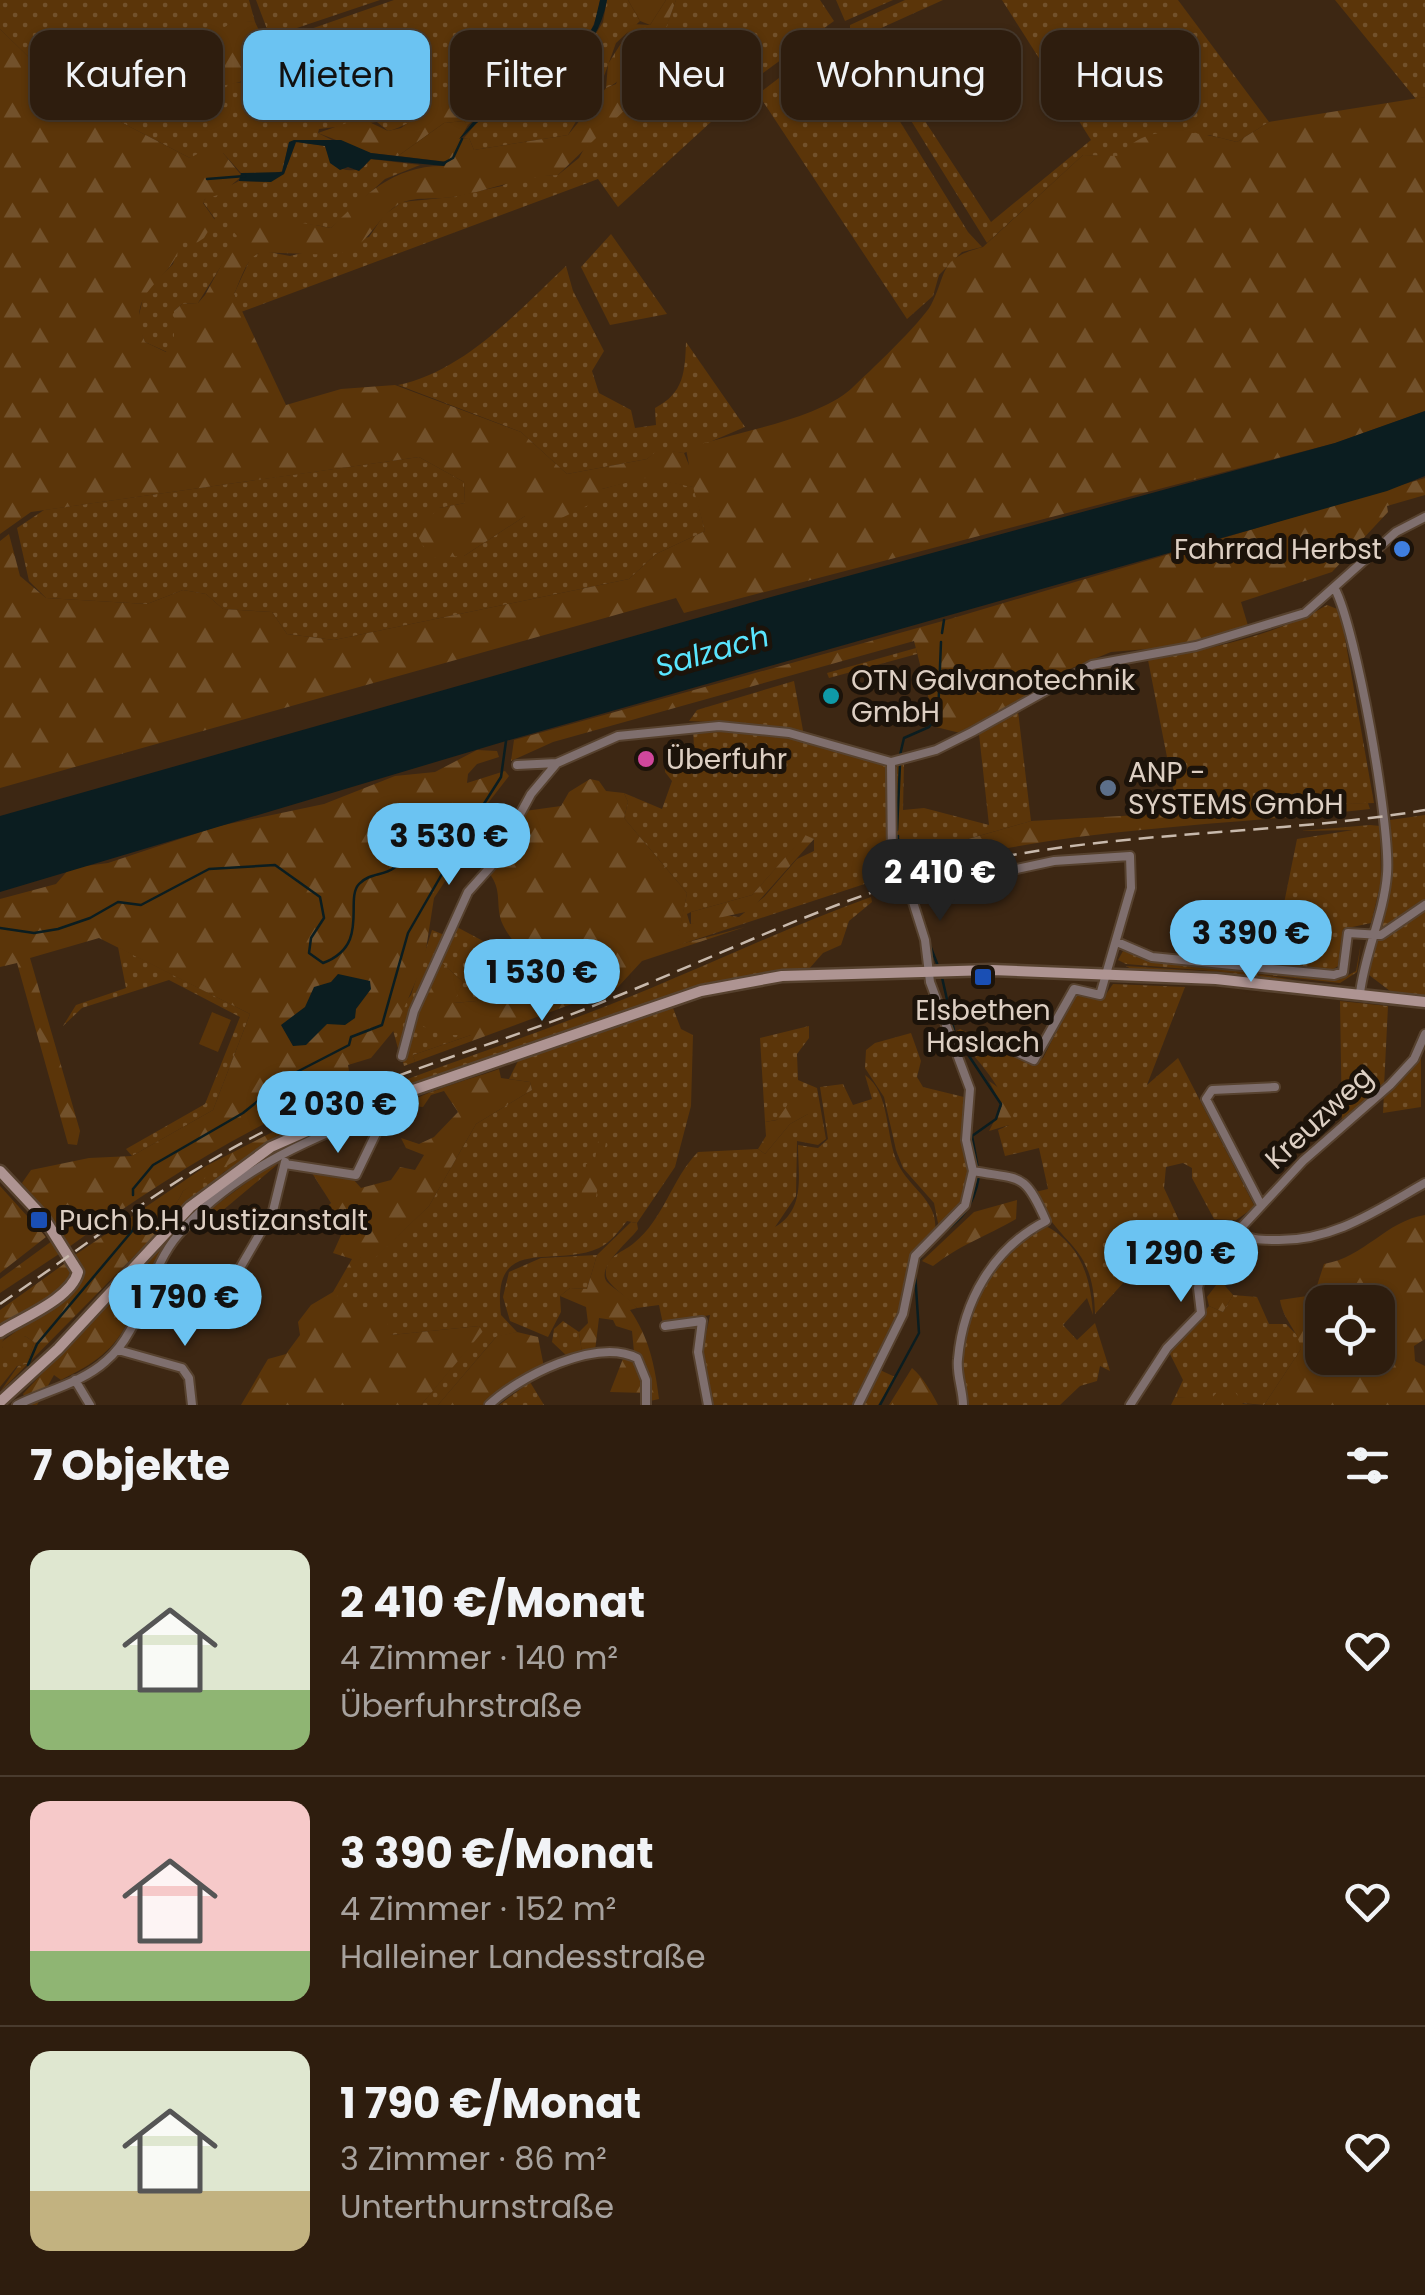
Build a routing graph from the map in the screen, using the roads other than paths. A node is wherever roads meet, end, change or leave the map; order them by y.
1 (1425, 517) edge
2 (1336, 589) junction
3 (892, 762) junction
4 (557, 764) junction
5 (518, 765) dead end
6 (927, 888) dead end
7 (1425, 905) edge
8 (1371, 934) junction
9 (1117, 942) junction
10 (936, 970) junction
11 (1106, 974) junction
12 (1360, 993) junction
13 (1425, 1002) edge
14 (1425, 1034) edge
15 (986, 1038) dead end
16 (402, 1056) dead end
17 (1276, 1087) dead end
18 (284, 1159) junction
19 (973, 1171) junction
20 (0, 1172) edge
21 (1425, 1183) edge
22 (1261, 1205) junction
23 (1238, 1231) junction
24 (242, 1314) dead end
25 (665, 1326) dead end
26 (0, 1332) edge
27 (118, 1350) junction
28 (75, 1380) junction
29 (0, 1402) edge
30 (17, 1405) edge
31 (90, 1405) edge
32 (192, 1405) edge
33 (489, 1405) edge
34 (646, 1405) edge
35 (708, 1405) edge
36 (858, 1405) edge
37 (963, 1405) edge
38 (1130, 1405) edge

1 - 2 street
2 - 3 street
2 - 8 street
3 - 4 street
3 - 10 street
4 - 5 street
4 - 16 street
6 - 9 street
7 - 8 street
8 - 9 street
8 - 12 street
9 - 11 street
10 - 11 main road
10 - 19 street
10 - 29 main road
11 - 12 main road
11 - 15 street
12 - 13 main road
14 - 22 street, Kreuzweg
17 - 22 street
18 - 18 street
18 - 24 street
18 - 27 street
19 - 36 street
19 - 37 street
20 - 26 main road
21 - 23 street
22 - 23 street, Kreuzweg
23 - 38 street, Kreuzweg
25 - 35 street
27 - 28 street
27 - 32 street
28 - 30 street
28 - 31 street
33 - 34 street

